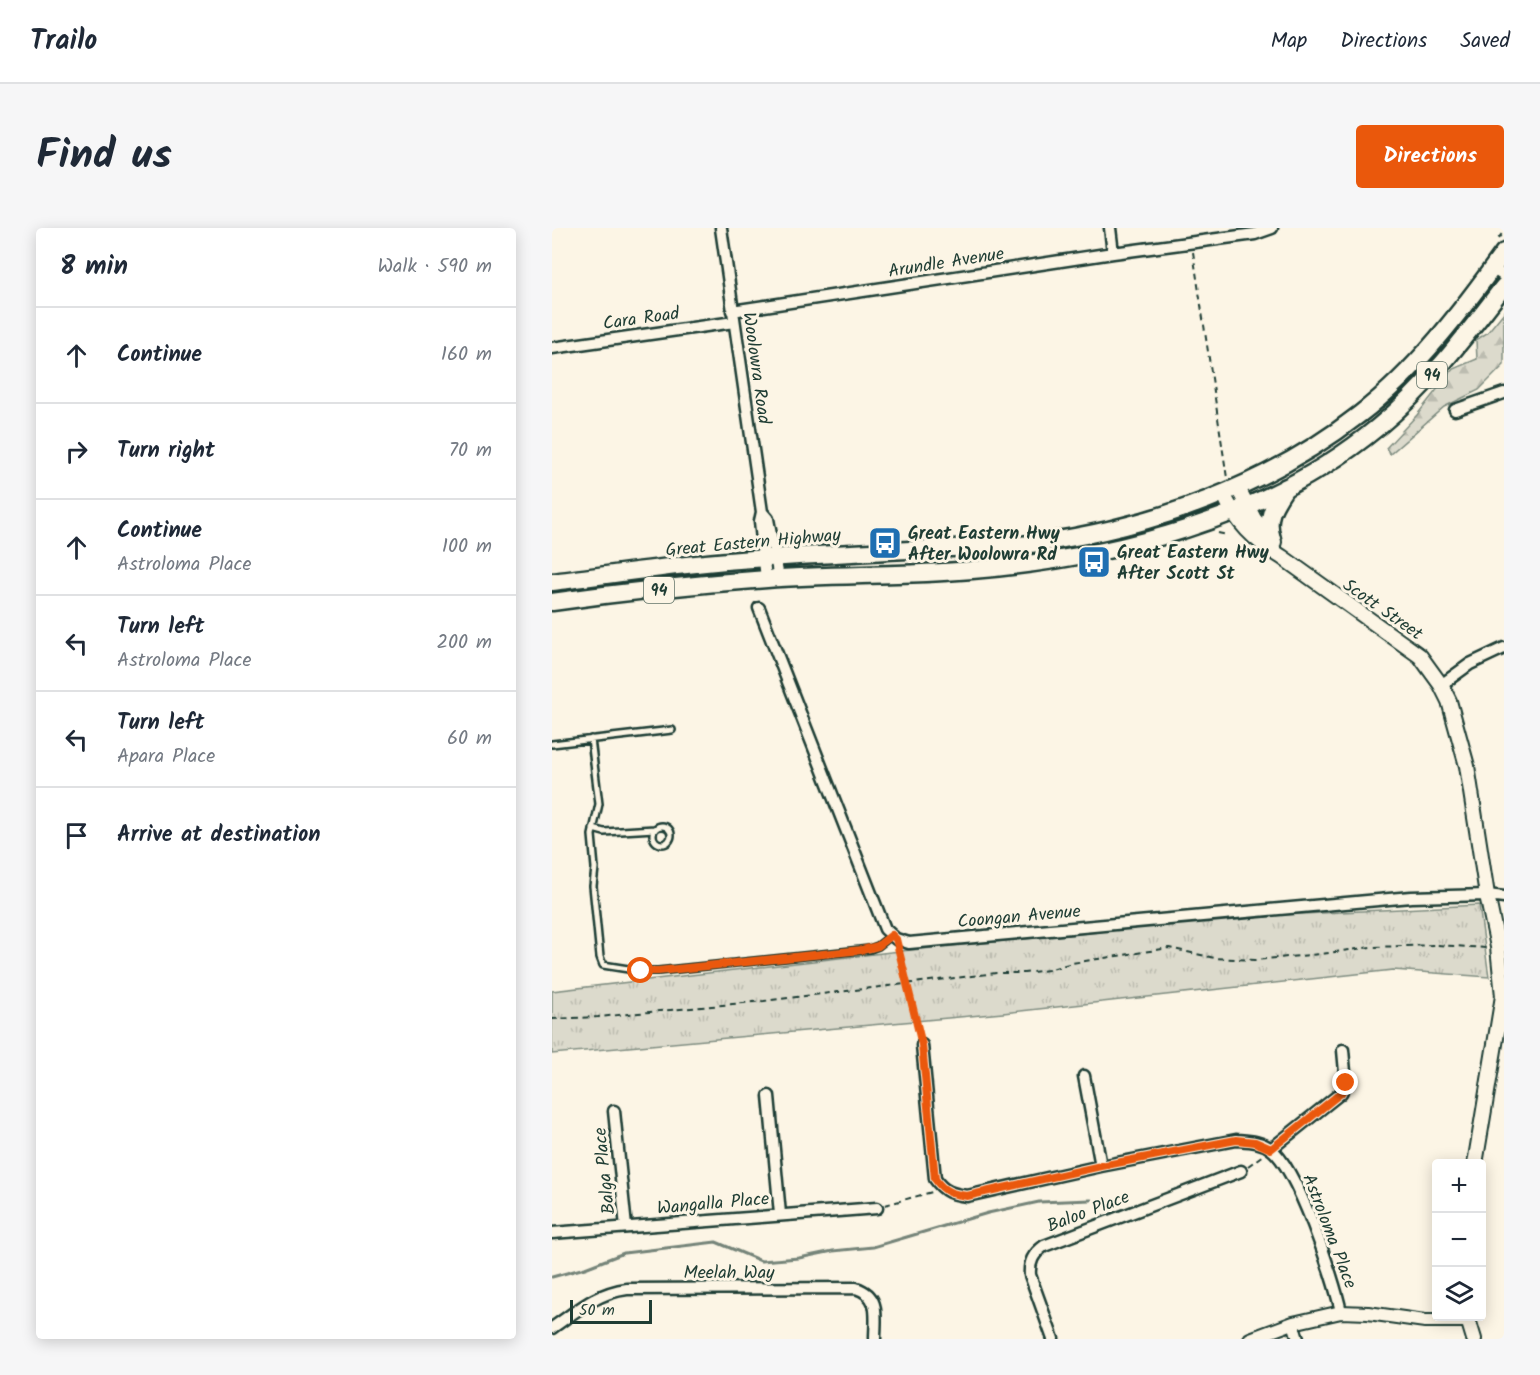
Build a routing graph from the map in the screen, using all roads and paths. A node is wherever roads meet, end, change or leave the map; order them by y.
1 (721, 228) edge
2 (1110, 228) edge
3 (1272, 228) edge
4 (1504, 231) edge
5 (1192, 243) junction
6 (1501, 246) edge
7 (1113, 253) junction
8 (1498, 272) edge
9 (1504, 286) edge
10 (752, 308) junction
11 (733, 316) junction
12 (746, 337) dead end
13 (552, 348) edge
14 (1504, 393) edge
15 (1455, 410) dead end
16 (1286, 487) junction
17 (1230, 488) junction
18 (1238, 509) junction
19 (1272, 539) junction
20 (769, 557) junction
21 (1282, 557) junction
22 (772, 579) junction
23 (552, 582) edge
24 (552, 602) edge
25 (759, 608) dead end
26 (1504, 648) edge
27 (1440, 685) junction
28 (672, 730) dead end
29 (591, 739) junction
30 (552, 744) edge
31 (593, 829) junction
32 (655, 829) dead end
33 (1487, 895) junction
34 (1504, 897) edge
35 (894, 937) junction
36 (1498, 947) junction
37 (909, 984) junction
38 (1503, 996) edge
39 (552, 1019) edge
40 (922, 1045) joint
41 (1343, 1050) dead end
42 (1084, 1076) dead end
43 (770, 1096) dead end
44 (614, 1111) dead end
45 (1271, 1149) junction
46 (1476, 1159) edge
47 (1101, 1166) junction
48 (1241, 1171) joint
49 (942, 1189) junction
50 (877, 1208) joint
51 (780, 1214) junction
52 (626, 1227) junction
53 (552, 1233) edge
54 (1341, 1312) junction
55 (1432, 1320) edge
56 (1425, 1321) junction
57 (1452, 1321) edge
58 (1293, 1323) junction
59 (1470, 1326) edge
60 (552, 1328) edge
61 (875, 1339) edge
62 (1053, 1339) edge
63 (1250, 1339) edge
64 (1298, 1339) edge

1 - 11 street, Woolowra Road
2 - 7 street
3 - 5 street, Arundle Avenue
4 - 6 path
5 - 7 street, Arundle Avenue
5 - 17 path
6 - 8 highway, Great Eastern Highway / 94
7 - 10 street, Arundle Avenue
8 - 17 highway, Great Eastern Highway / 94
9 - 16 highway, 94
10 - 11 street, Arundle Avenue
10 - 12 path
11 - 13 street, Cara Road
11 - 20 street, Woolowra Road
14 - 15 street
16 - 18 highway, 94
16 - 19 highway
17 - 18 main road, Scott Street
17 - 20 highway, Great Eastern Highway / 94
18 - 19 main road, Scott Street
18 - 21 main road, Scott Street
18 - 22 highway, 94
19 - 21 main road, Scott Street
20 - 22 street, Woolowra Road
20 - 23 highway, Great Eastern Highway / 94
21 - 27 main road, Scott Street
22 - 24 highway, 94
25 - 35 street
26 - 27 street
27 - 33 main road, Scott Street
28 - 29 lane
29 - 30 lane
29 - 31 lane
31 - 32 lane
31 - 35 lane
33 - 34 street, Coongan Avenue
33 - 35 street, Coongan Avenue
33 - 36 main road, Scott Street
35 - 37 path
36 - 37 path
36 - 38 main road, Scott Street
37 - 39 path
37 - 40 path
38 - 46 main road, Scott Street
40 - 49 street
41 - 45 street
42 - 47 street
43 - 51 street
44 - 52 street, Balga Place
45 - 47 street
45 - 48 path
45 - 54 street, Astroloma Place
47 - 49 street
48 - 62 street, Baloo Place
49 - 50 path
50 - 51 street, Wangalla Place
51 - 52 street, Wangalla Place
52 - 53 street, Wangalla Place
54 - 56 street
54 - 58 street
55 - 56 street
56 - 59 street
57 - 59 street
58 - 63 street
58 - 64 street
60 - 61 street, Meelah Way

